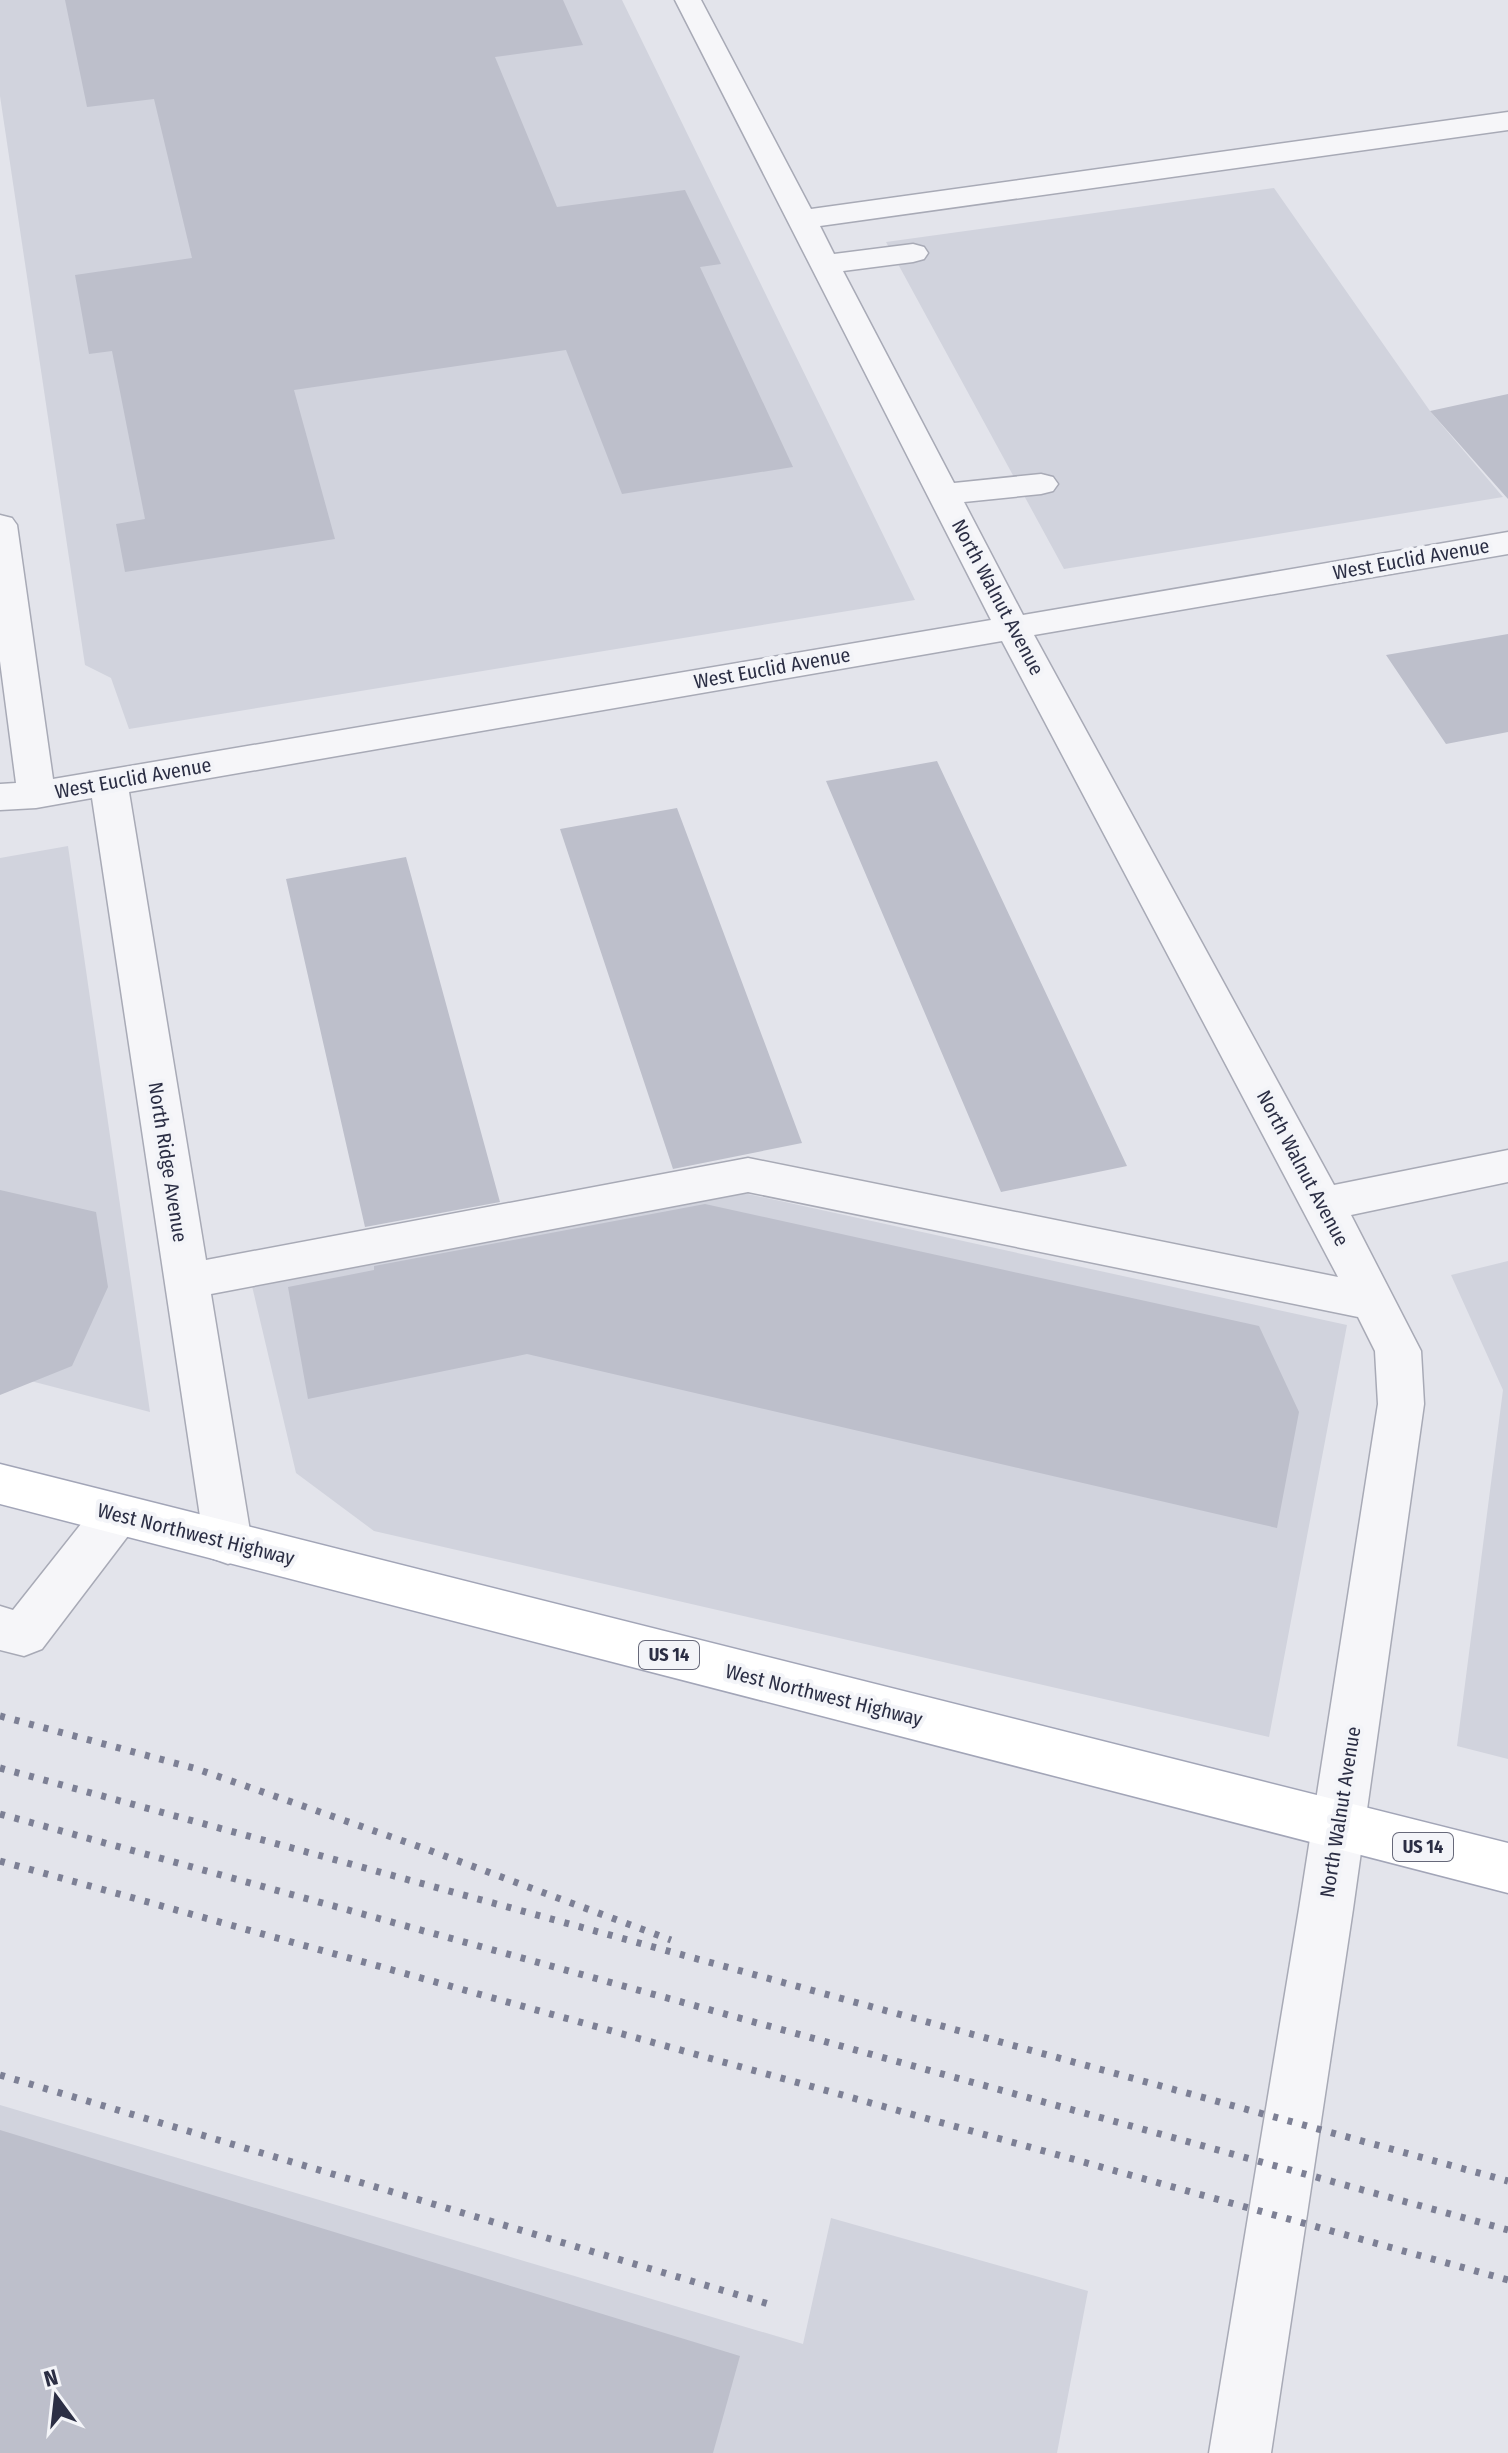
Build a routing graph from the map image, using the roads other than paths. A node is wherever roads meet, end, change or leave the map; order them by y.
1 (688, 0) edge
2 (1508, 121) edge
3 (803, 219) junction
4 (913, 253) dead end
5 (826, 264) junction
6 (1041, 484) dead end
7 (944, 494) junction
8 (0, 525) edge
9 (1508, 543) edge
10 (5, 598) edge
11 (1012, 627) junction
12 (108, 782) junction
13 (18, 796) edge
14 (0, 805) edge
15 (1508, 1166) edge
16 (1323, 1204) junction
17 (187, 1281) junction
18 (1372, 1302) junction
19 (0, 1484) edge
20 (117, 1514) junction
21 (228, 1543) junction
22 (0, 1628) edge
23 (1338, 1826) junction
24 (1508, 1868) edge
25 (1240, 2453) edge

1 - 3 street, North Walnut Avenue
2 - 3 street
3 - 5 street, North Walnut Avenue
4 - 5 street
5 - 7 street, North Walnut Avenue
6 - 7 street
7 - 11 street, North Walnut Avenue
8 - 10 street
9 - 11 street, West Euclid Avenue
10 - 13 street
11 - 12 street, West Euclid Avenue
11 - 16 street, North Walnut Avenue
12 - 13 street, West Euclid Avenue
12 - 17 street, North Ridge Avenue
13 - 14 street, West Euclid Avenue
15 - 16 street
16 - 18 street, North Walnut Avenue
17 - 18 street
17 - 21 street, North Ridge Avenue
18 - 23 street, North Walnut Avenue
19 - 20 main road, West Northwest Highway / US 14
20 - 21 main road, West Northwest Highway / US 14
20 - 22 street
21 - 23 main road, West Northwest Highway / US 14
23 - 24 main road, West Northwest Highway / US 14
23 - 25 street, North Walnut Avenue

